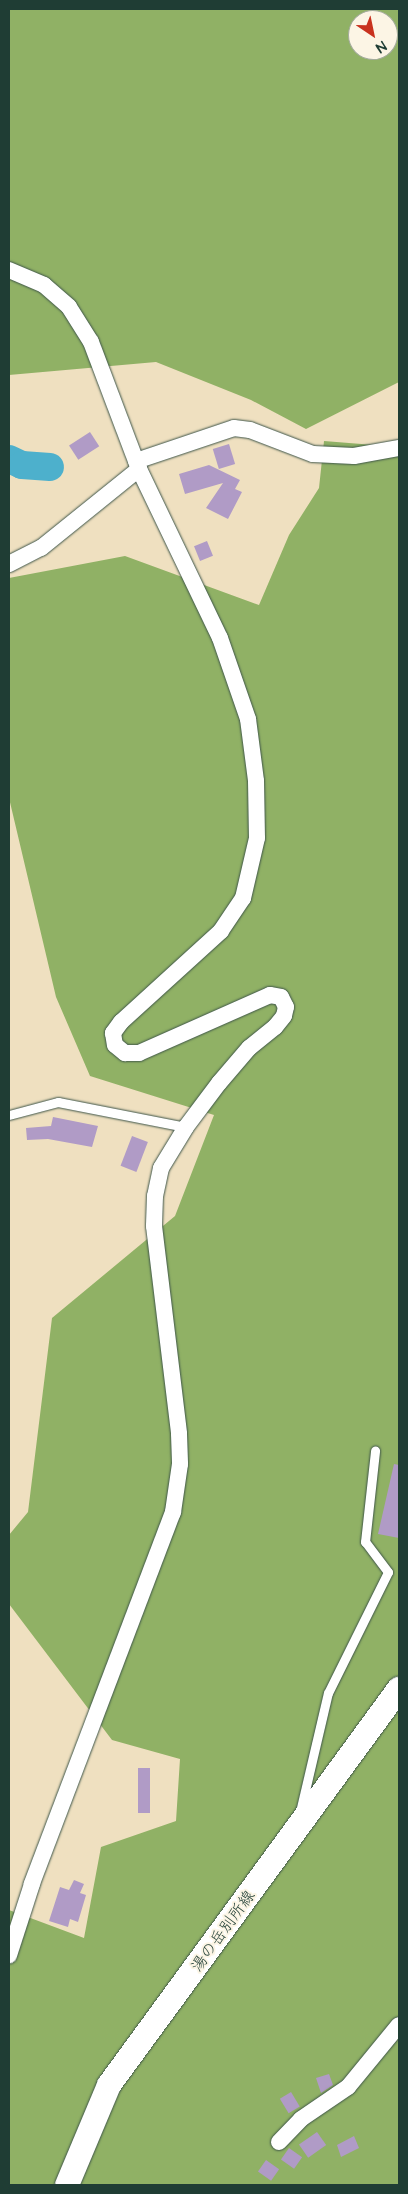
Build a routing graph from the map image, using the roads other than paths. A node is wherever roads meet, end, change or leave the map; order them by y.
1 (9, 270) edge
2 (399, 448) edge
3 (137, 465) junction
4 (9, 564) edge
5 (9, 1115) edge
6 (186, 1127) junction
7 (375, 1451) dead end
8 (399, 1689) edge
9 (295, 1834) junction
10 (9, 1955) edge
11 (399, 2025) edge
12 (278, 2142) dead end
13 (67, 2185) edge

1 - 3 street
2 - 3 street
3 - 4 street
3 - 6 street
5 - 6 lane
6 - 10 street
7 - 9 lane
8 - 9 main road, 湯の岳別所線
9 - 13 main road, 湯の岳別所線
11 - 12 street

